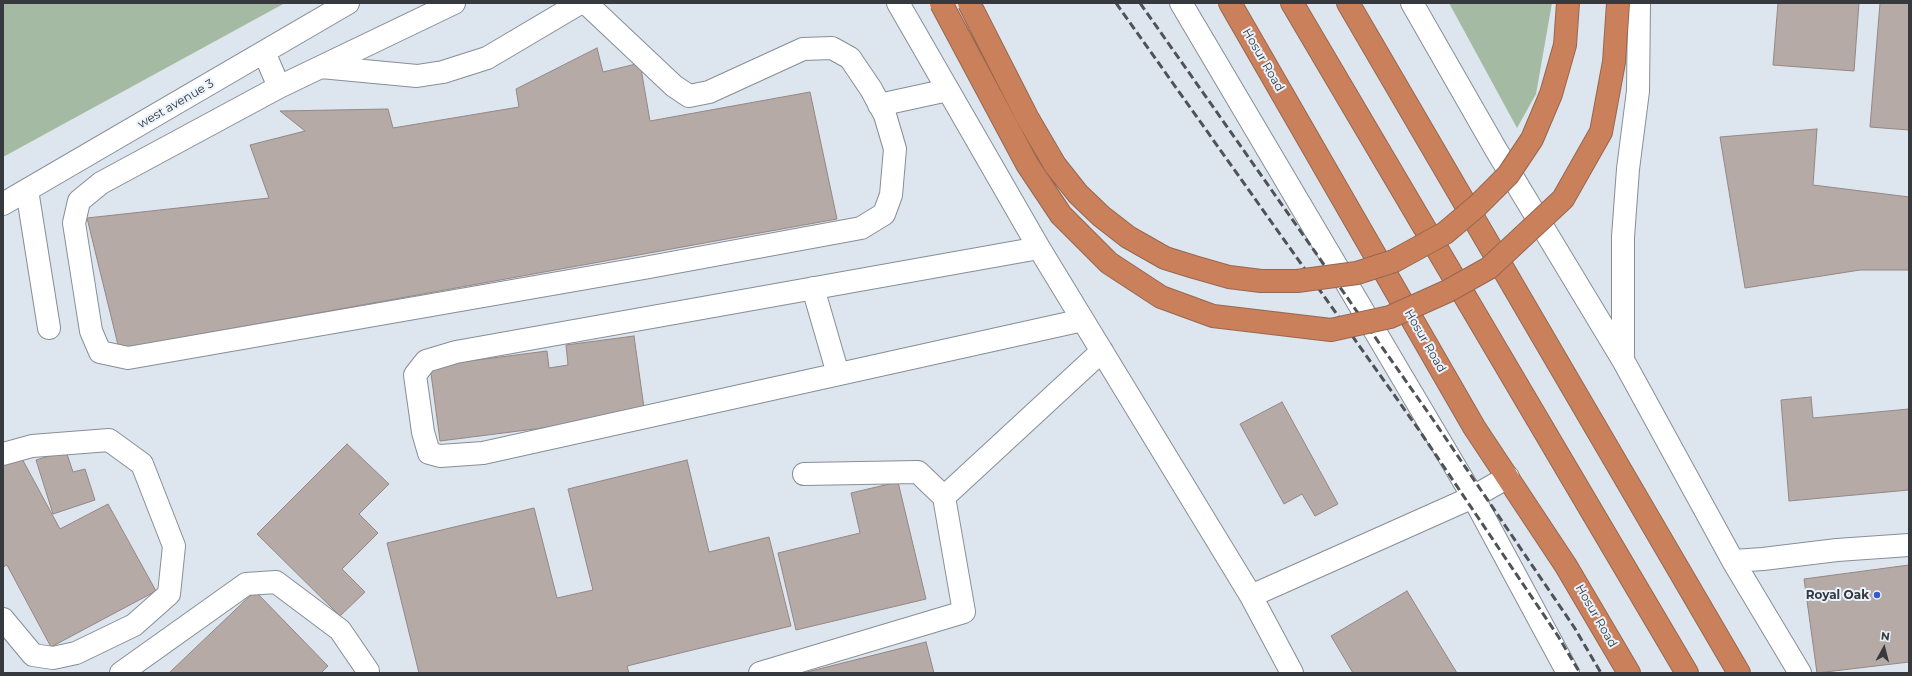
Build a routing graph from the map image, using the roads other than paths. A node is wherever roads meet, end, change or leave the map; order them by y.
1 (348, 3) edge
2 (454, 3) edge
3 (580, 3) edge
4 (586, 3) edge
5 (898, 3) edge
6 (940, 3) edge
7 (969, 3) edge
8 (1181, 3) edge
9 (1230, 3) edge
10 (1292, 3) edge
11 (1348, 3) edge
12 (1412, 3) edge
13 (1568, 3) edge
14 (1618, 3) edge
15 (1639, 3) edge
16 (264, 52) junction
17 (321, 67) junction
18 (279, 87) junction
19 (948, 90) junction
20 (879, 105) junction
21 (27, 190) junction
22 (3, 204) edge
23 (1039, 248) junction
24 (813, 288) junction
25 (1083, 320) junction
26 (49, 328) dead end
27 (1102, 351) junction
28 (1623, 360) junction
29 (838, 374) junction
30 (3, 454) edge
31 (804, 474) dead end
32 (1508, 477) junction
33 (944, 497) junction
34 (1473, 497) junction
35 (1909, 546) edge
36 (1733, 561) junction
37 (1251, 596) junction
38 (3, 619) edge
39 (121, 673) edge
40 (368, 673) edge
41 (760, 673) edge
42 (1292, 673) edge
43 (1568, 673) edge
44 (1629, 673) edge
45 (1687, 673) edge
46 (1739, 673) edge
47 (1800, 673) edge

1 - 16 street, west avenue 3
2 - 17 street
3 - 17 street
4 - 20 street
5 - 19 street
6 - 14 highway, bridge
7 - 13 highway, bridge
8 - 34 street
9 - 32 highway, Hosur Road
10 - 45 highway
11 - 46 highway
12 - 28 street
15 - 28 street
16 - 18 street
16 - 21 street, west avenue 3
17 - 18 street
18 - 20 street
19 - 20 street
19 - 23 street
21 - 22 street, west avenue 3
21 - 26 street
23 - 24 street
23 - 25 street
24 - 29 street
24 - 29 street
25 - 27 street
25 - 29 street
27 - 33 street
27 - 37 street
28 - 36 street
30 - 38 street
31 - 33 street
32 - 34 street
32 - 44 highway, Hosur Road
33 - 41 street
34 - 37 street
34 - 43 street
35 - 36 street
36 - 47 street
37 - 42 street
39 - 40 street

